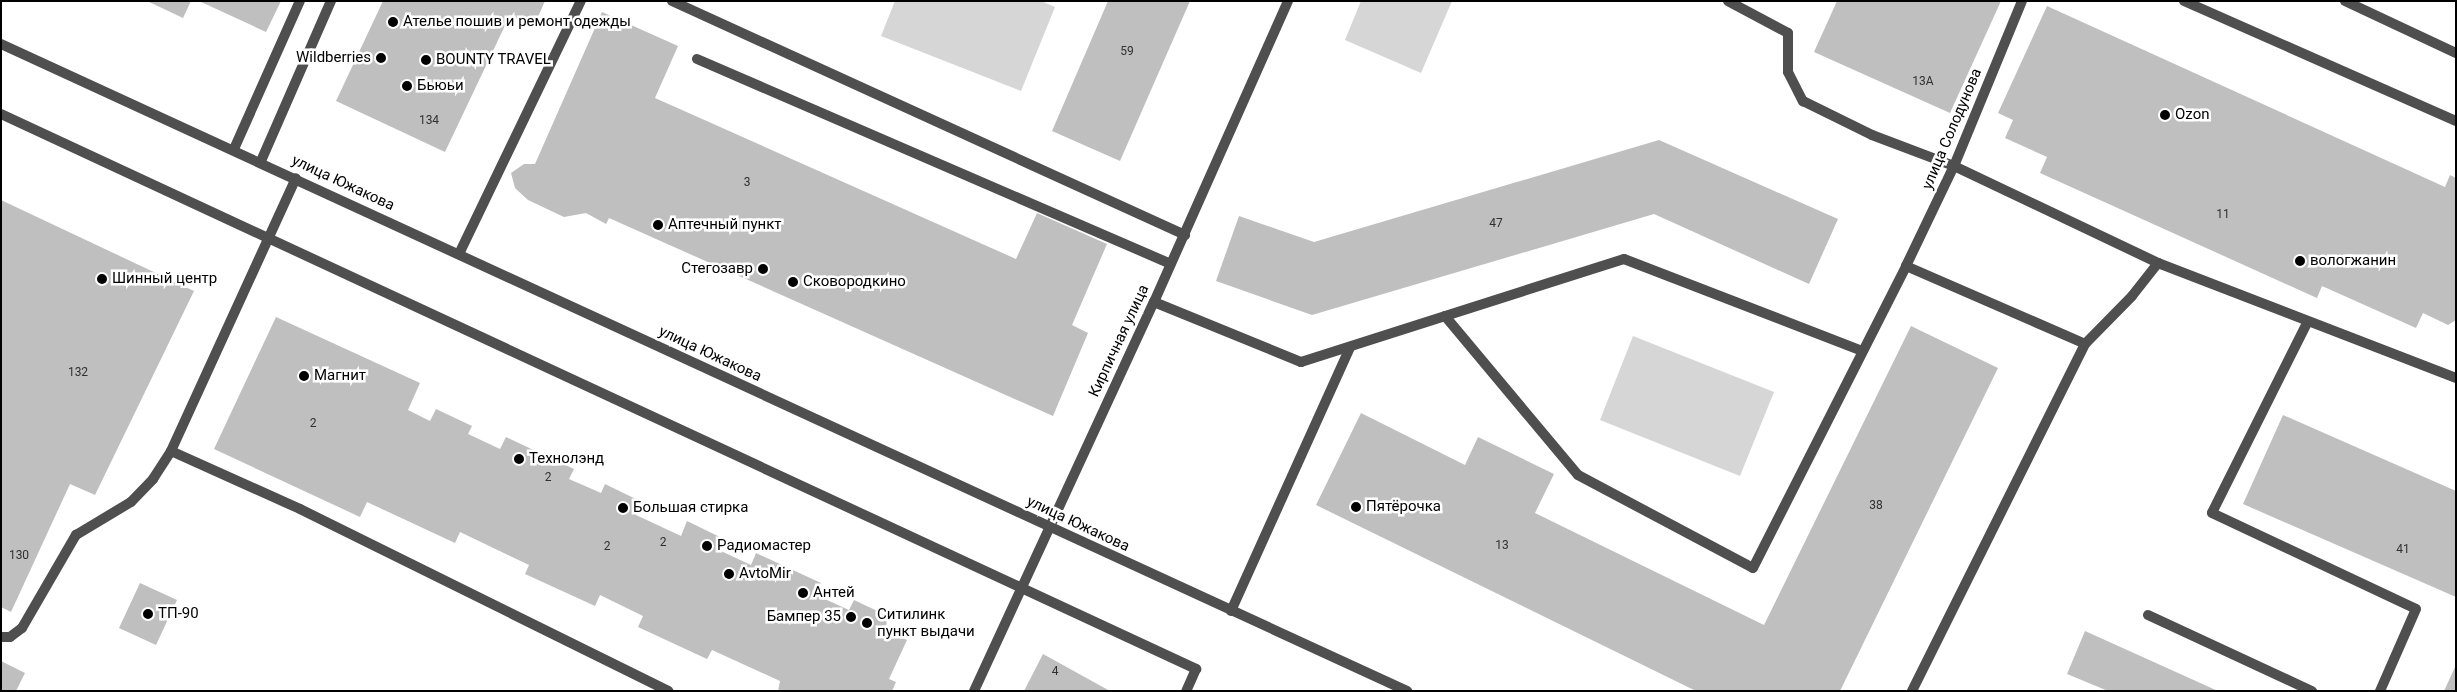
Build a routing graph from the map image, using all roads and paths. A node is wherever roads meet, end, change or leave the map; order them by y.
1 (300, 1) edge
2 (331, 1) edge
3 (581, 1) edge
4 (672, 1) edge
5 (1288, 1) edge
6 (1728, 1) edge
7 (2022, 1) edge
8 (2184, 1) edge
9 (2345, 1) edge
10 (1, 44) edge
11 (2456, 53) edge
12 (697, 59) dead end
13 (1, 114) edge
14 (2456, 121) edge
15 (234, 149) junction
16 (261, 162) junction
17 (1954, 166) junction
18 (296, 178) junction
19 (1185, 235) junction
20 (266, 238) junction
21 (459, 254) junction
22 (2158, 263) junction
23 (1171, 264) junction
24 (1906, 266) junction
25 (1154, 302) junction
26 (1444, 316) junction
27 (2307, 323) junction
28 (2085, 344) junction
29 (1350, 347) junction
30 (1862, 351) junction
31 (2456, 378) edge
32 (171, 451) junction
33 (1048, 527) junction
34 (1022, 588) junction
35 (1231, 611) junction
36 (2148, 615) dead end
37 (1, 638) edge
38 (669, 691) edge
39 (974, 691) edge
40 (1186, 691) edge
41 (1407, 691) edge
42 (1912, 691) edge
43 (2312, 691) edge
44 (2380, 691) edge

1 - 15 street
2 - 16 street
3 - 21 street
4 - 19 street
5 - 19 street, Кирпичная улица
6 - 17 street
7 - 17 street, улица Солодунова
8 - 14 street
9 - 11 street
10 - 15 street, улица Южакова
12 - 23 street
13 - 20 street
15 - 16 street, улица Южакова
16 - 18 street, улица Южакова
17 - 22 street
17 - 24 street, улица Солодунова
18 - 20 street
18 - 21 street, улица Южакова
19 - 23 street, Кирпичная улица
20 - 32 street
20 - 34 street
21 - 33 street, улица Южакова
22 - 27 street
22 - 28 street
23 - 25 street, Кирпичная улица
24 - 28 street
24 - 30 street, улица Солодунова
25 - 29 street
25 - 33 street, Кирпичная улица
26 - 29 street
26 - 30 street
26 - 30 street, улица Солодунова
27 - 31 street
27 - 44 street
28 - 42 street
29 - 35 street
32 - 37 street
32 - 38 street
33 - 34 street, Кирпичная улица
33 - 35 street, улица Южакова
34 - 39 street, Кирпичная улица
34 - 40 street
35 - 41 street, улица Южакова
36 - 43 street

